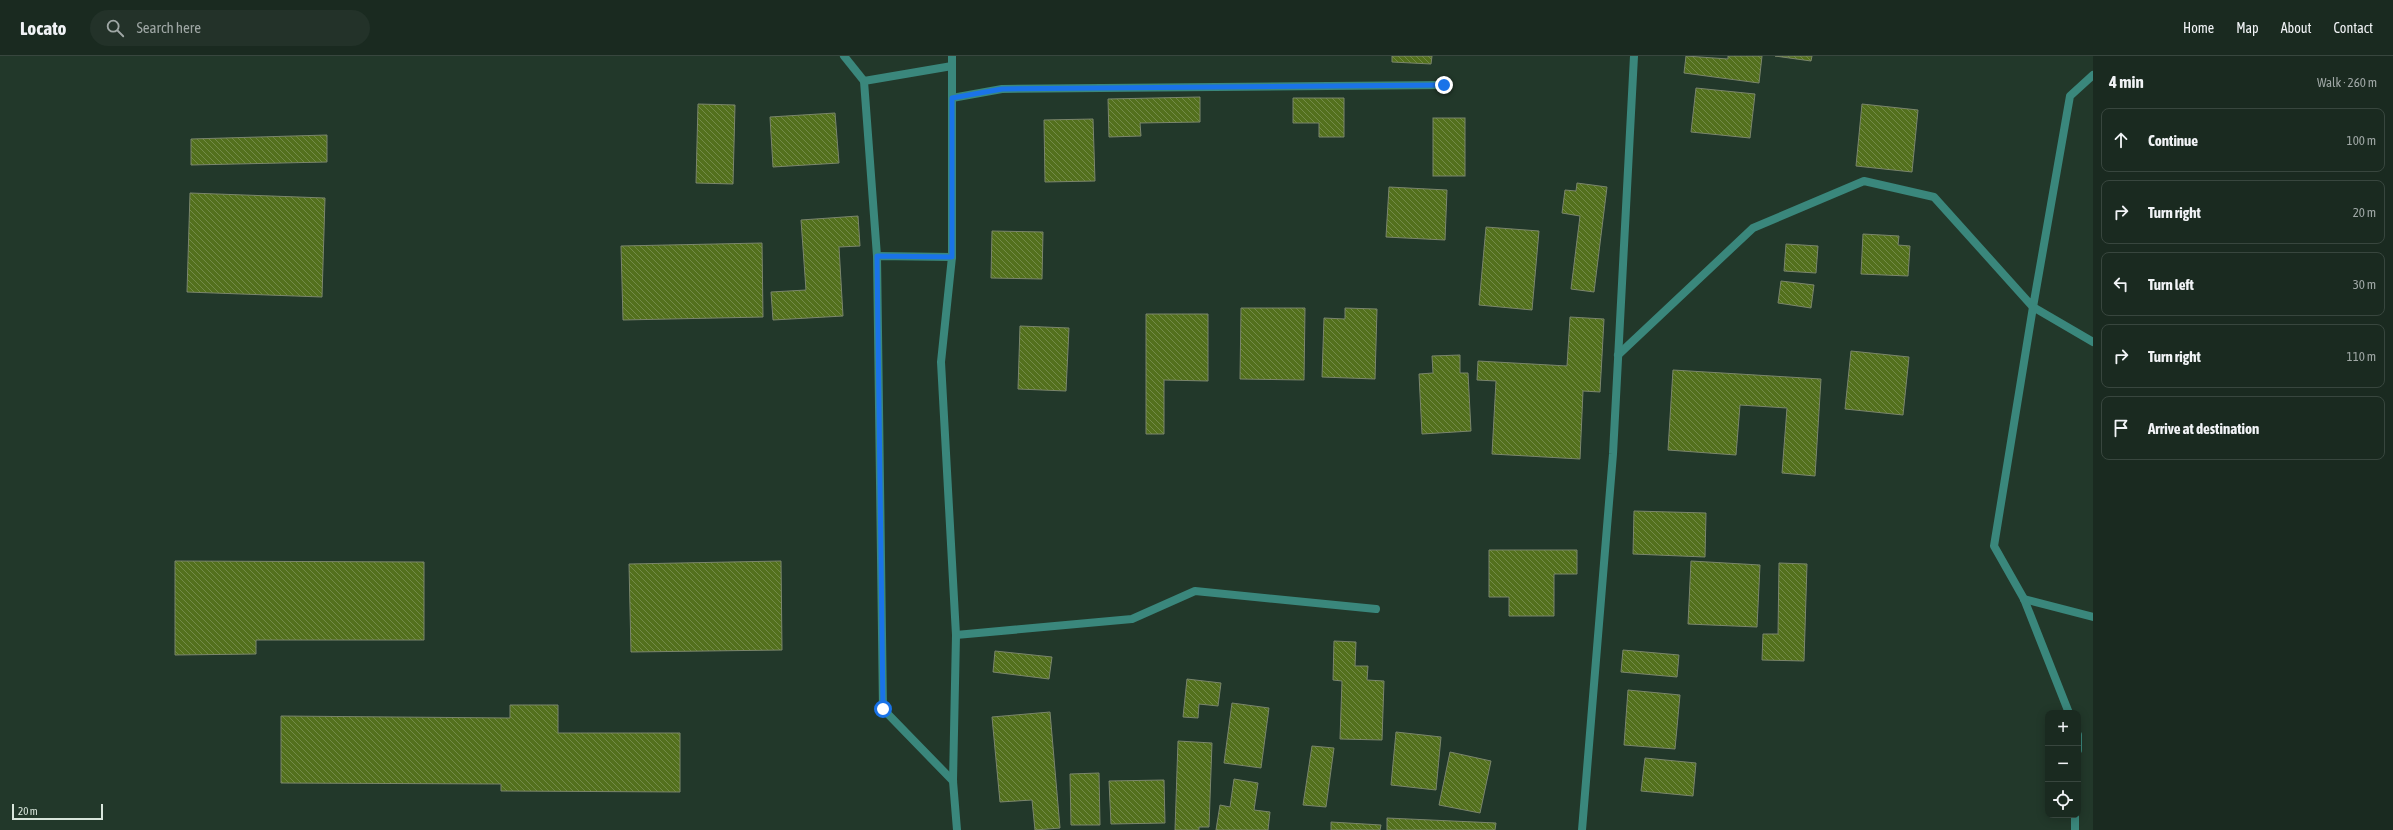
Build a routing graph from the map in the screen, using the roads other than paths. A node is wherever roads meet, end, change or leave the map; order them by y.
1 (844, 56) edge
2 (952, 56) edge
3 (1634, 56) edge
4 (952, 66) junction
5 (2093, 75) edge
6 (864, 81) junction
7 (1444, 85) dead end
8 (952, 98) junction
9 (877, 256) junction
10 (952, 257) junction
11 (2033, 307) junction
12 (2093, 342) edge
13 (1618, 355) junction
14 (2024, 599) junction
15 (1376, 609) dead end
16 (2093, 617) edge
17 (956, 635) junction
18 (2068, 710) edge
19 (954, 781) junction
20 (2075, 818) edge
21 (957, 830) edge
22 (1582, 830) edge
23 (2075, 830) edge

1 - 6 street
2 - 4 street
3 - 13 street
4 - 6 street
4 - 8 street
5 - 11 street
6 - 9 street
7 - 8 street
8 - 10 street
9 - 10 street
9 - 19 street
10 - 17 street
11 - 12 street
11 - 13 street
11 - 14 street
13 - 22 street
14 - 16 street
14 - 18 street
15 - 17 street
17 - 19 street
19 - 21 street
20 - 23 street

